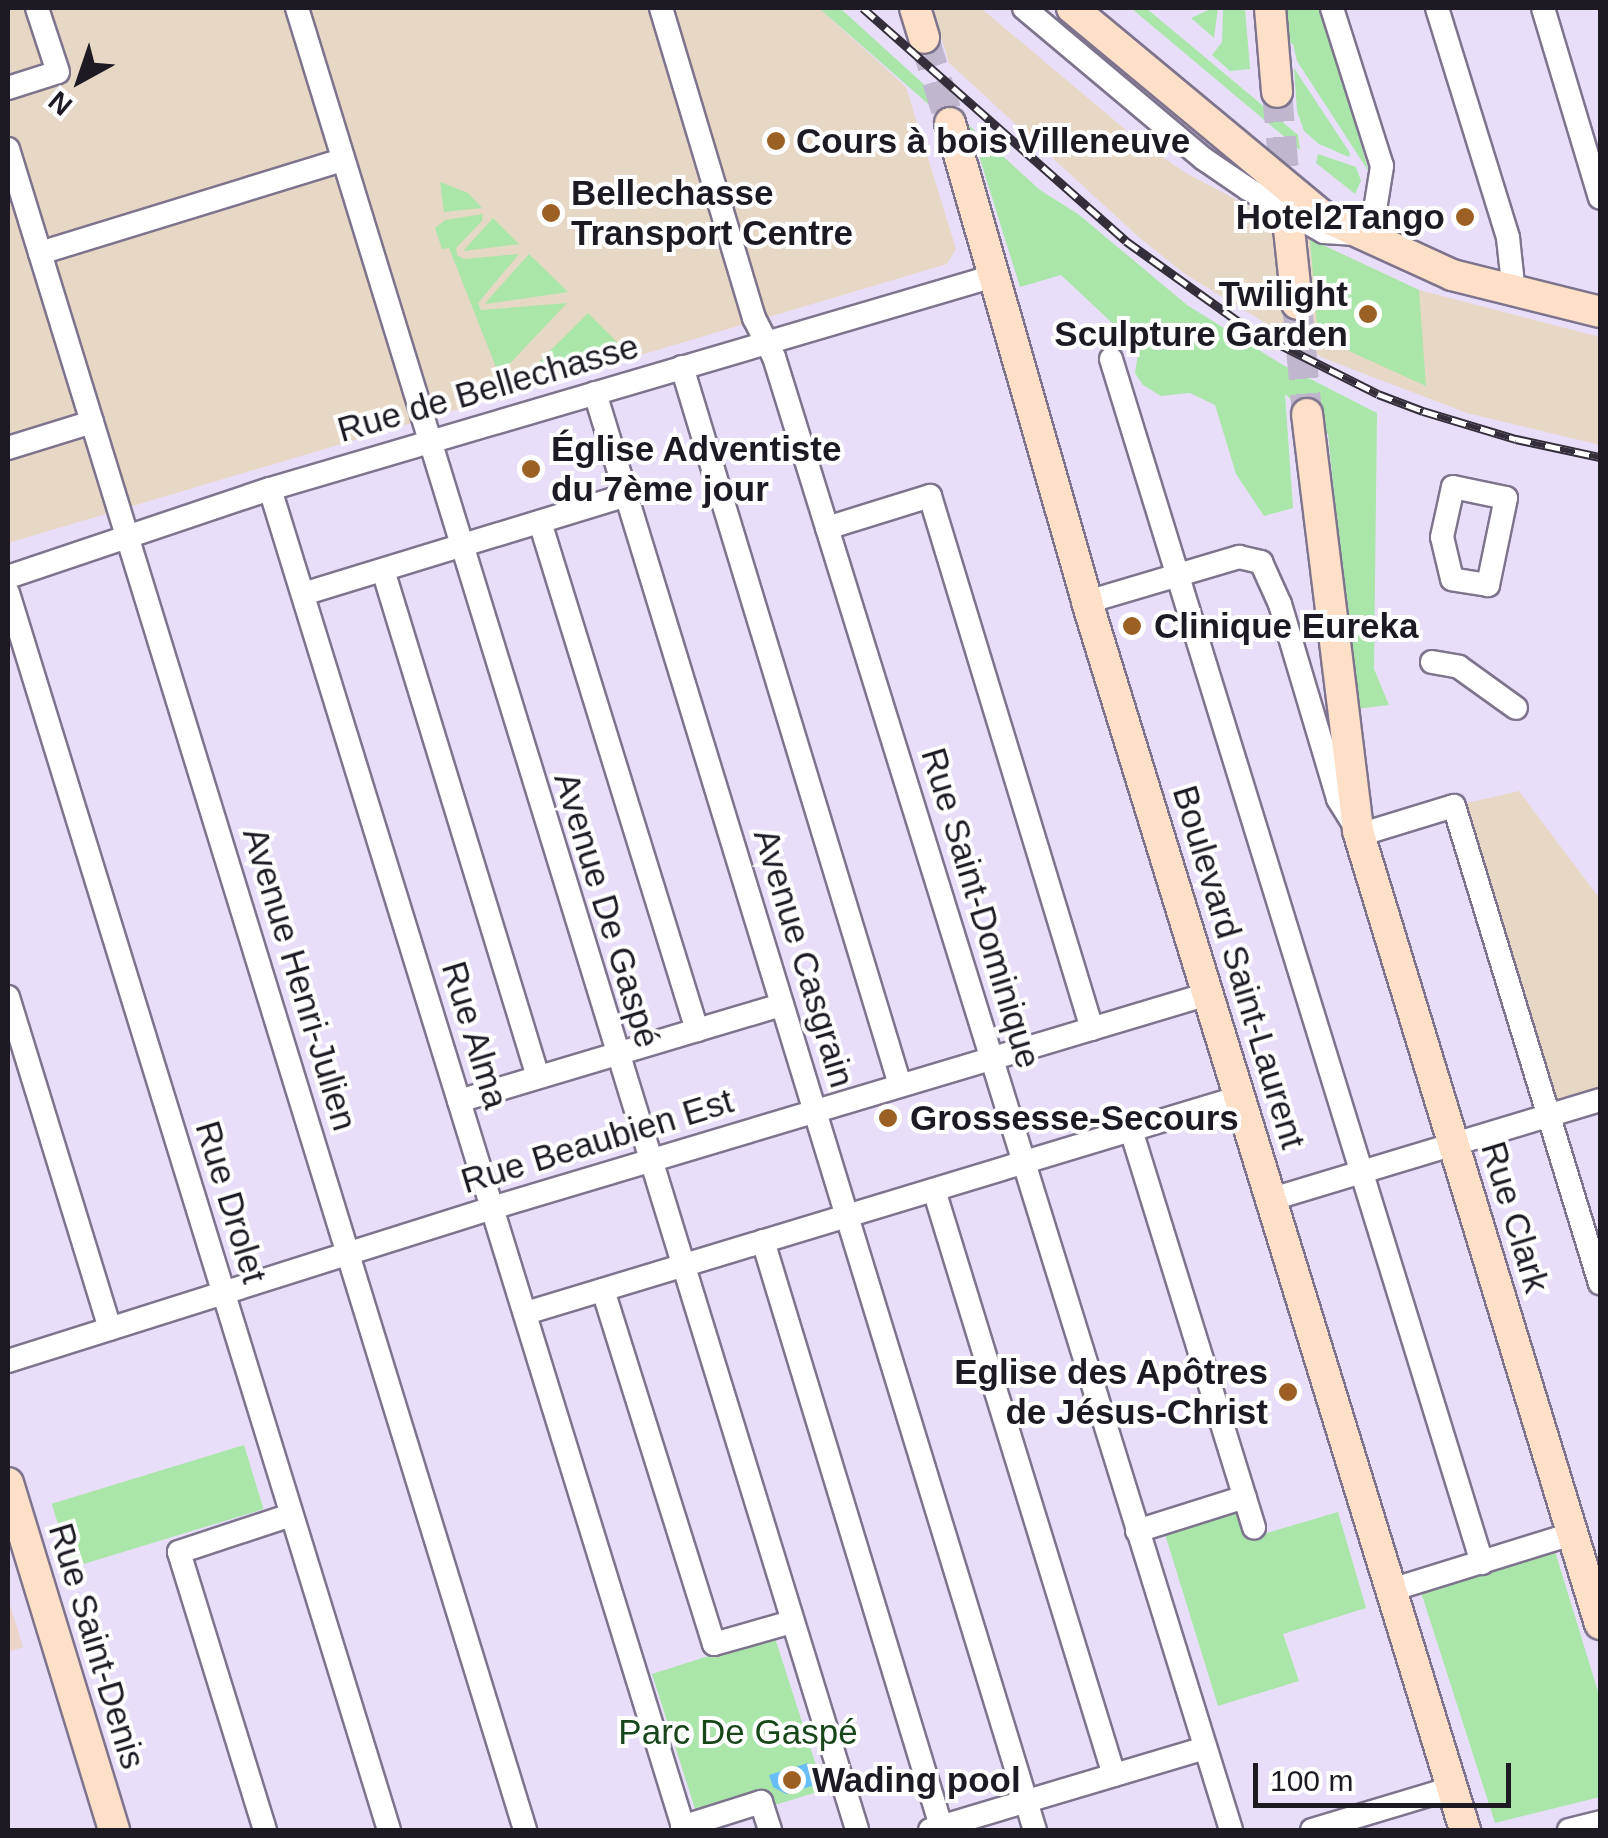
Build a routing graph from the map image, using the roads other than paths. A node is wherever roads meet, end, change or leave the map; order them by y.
1 (38, 8) edge
2 (297, 8) edge
3 (661, 8) edge
4 (915, 8) edge
5 (1024, 8) edge
6 (1270, 8) edge
7 (1332, 8) edge
8 (1437, 8) edge
9 (1543, 8) edge
10 (1088, 12) edge
11 (924, 38) tunnel mouth
12 (8, 88) edge
13 (1278, 92) tunnel mouth
14 (950, 123) tunnel mouth
15 (8, 149) edge
16 (343, 160) junction
17 (1600, 198) edge
18 (1289, 229) tunnel mouth
19 (1383, 242) junction
20 (40, 253) junction
21 (991, 277) junction
22 (1514, 293) junction
23 (1297, 304) tunnel mouth
24 (1600, 312) edge
25 (764, 338) junction
26 (1110, 359) dead end
27 (682, 367) junction
28 (594, 392) junction
29 (1307, 414) tunnel mouth
30 (92, 422) junction
31 (429, 441) junction
32 (8, 448) edge
33 (270, 489) junction
34 (626, 495) junction
35 (540, 522) junction
36 (827, 528) junction
37 (127, 536) junction
38 (460, 546) junction
39 (382, 570) junction
40 (1176, 576) junction
41 (8, 577) edge
42 (8, 592) edge
43 (303, 594) junction
44 (1087, 602) junction
45 (1432, 662) dead end
46 (1516, 708) dead end
47 (1359, 833) junction
48 (1208, 994) junction
49 (8, 997) edge
50 (782, 1004) junction
51 (1092, 1029) junction
52 (697, 1030) junction
53 (615, 1054) junction
54 (990, 1058) junction
55 (538, 1078) junction
56 (900, 1085) junction
57 (1240, 1097) junction
58 (1600, 1100) edge
59 (458, 1102) junction
60 (814, 1111) junction
61 (1549, 1116) junction
62 (1131, 1130) junction
63 (1454, 1144) junction
64 (648, 1161) junction
65 (1023, 1163) junction
66 (1360, 1172) junction
67 (934, 1190) junction
68 (1272, 1199) junction
69 (492, 1208) junction
70 (846, 1217) junction
71 (763, 1242) junction
72 (348, 1253) junction
73 (680, 1266) junction
74 (1600, 1283) edge
75 (603, 1290) junction
76 (86, 1292) dead end
77 (222, 1292) junction
78 (526, 1313) junction
79 (104, 1331) junction
80 (8, 1361) edge
81 (8, 1483) edge
82 (1245, 1497) junction
83 (291, 1515) junction
84 (1254, 1527) dead end
85 (1138, 1531) junction
86 (1572, 1534) junction
87 (1482, 1563) junction
88 (1391, 1590) junction
89 (792, 1622) junction
90 (1600, 1624) edge
91 (1205, 1748) junction
92 (1114, 1775) junction
93 (1452, 1788) junction
94 (1025, 1802) junction
95 (1600, 1822) edge
96 (683, 1829) edge
97 (934, 1829) edge
98 (114, 1830) edge
99 (265, 1830) edge
100 (389, 1830) edge
101 (525, 1830) edge
102 (770, 1830) edge
103 (857, 1830) edge
104 (1035, 1830) edge
105 (1231, 1830) edge
106 (1312, 1830) edge
107 (1465, 1830) edge
108 (1569, 1830) edge

1 - 12 street
2 - 16 street, Avenue De Gaspé
3 - 25 street, Rue Saint-Dominique
4 - 11 main road
5 - 19 street
6 - 13 main road
7 - 19 street
8 - 22 street
9 - 17 street
10 - 19 main road
14 - 21 main road, Boulevard Saint-Laurent
15 - 20 street, Avenue Henri-Julien
16 - 20 street
16 - 31 street, Avenue De Gaspé
18 - 23 main road
19 - 22 main road
20 - 30 street, Avenue Henri-Julien
21 - 25 street, Rue de Bellechasse
21 - 44 main road, Boulevard Saint-Laurent
22 - 24 main road
25 - 27 street, Rue de Bellechasse
25 - 36 street, Rue Saint-Dominique
26 - 40 street
27 - 28 street, Rue de Bellechasse
27 - 56 street
28 - 31 street, Rue de Bellechasse
28 - 34 street, Avenue Casgrain
29 - 47 main road, Rue Clark
30 - 32 street
30 - 37 street, Avenue Henri-Julien
31 - 33 street, Rue de Bellechasse
31 - 38 street, Avenue De Gaspé
33 - 37 street, Rue de Bellechasse
33 - 43 street, Rue Alma
34 - 35 street
34 - 50 street, Avenue Casgrain
35 - 38 street
35 - 52 street
36 - 51 street
36 - 54 street, Rue Saint-Dominique
37 - 41 street, Rue de Bellechasse
37 - 72 street, Avenue Henri-Julien
38 - 39 street
38 - 53 street, Avenue De Gaspé
39 - 43 street
39 - 55 street
40 - 44 street
40 - 47 street, Rue Clark
40 - 66 street
42 - 77 street, Rue Drolet
43 - 59 street, Rue Alma
44 - 48 main road, Boulevard Saint-Laurent
45 - 46 street
47 - 61 street
47 - 63 main road, Rue Clark
48 - 51 street, Rue Beaubien Est
48 - 57 main road, Boulevard Saint-Laurent
49 - 79 street
50 - 52 street
50 - 60 street, Avenue Casgrain
51 - 54 street, Rue Beaubien Est
52 - 53 street
53 - 55 street
53 - 64 street, Avenue De Gaspé
54 - 56 street, Rue Beaubien Est
54 - 65 street, Rue Saint-Dominique
55 - 59 street
56 - 60 street, Rue Beaubien Est
57 - 62 street
57 - 68 main road, Boulevard Saint-Laurent
58 - 61 street
59 - 69 street, Rue Alma
60 - 64 street, Rue Beaubien Est
60 - 70 street, Avenue Casgrain
61 - 63 street
61 - 74 street
62 - 65 street
62 - 82 street
63 - 66 street
63 - 86 main road, Rue Clark
64 - 69 street, Rue Beaubien Est
64 - 73 street, Avenue De Gaspé
65 - 67 street
65 - 85 street, Rue Saint-Dominique
66 - 68 street
66 - 87 street
67 - 70 street
67 - 92 street
68 - 88 main road, Boulevard Saint-Laurent
69 - 72 street, Rue Beaubien Est
69 - 78 street, Rue Alma
70 - 71 street
70 - 94 street, Avenue Casgrain
71 - 73 street
71 - 97 street
72 - 77 street, Rue Beaubien Est
72 - 101 street, Avenue Henri-Julien
73 - 75 street
73 - 89 street, Avenue De Gaspé
75 - 78 street
75 - 89 street
76 - 79 street
77 - 79 street, Rue Beaubien Est
77 - 83 street, Rue Drolet
78 - 96 street, Rue Alma
79 - 80 street, Rue Beaubien Est
81 - 98 main road, Rue Saint-Denis
82 - 84 street
82 - 85 street
83 - 99 street
83 - 100 street, Rue Drolet
85 - 91 street, Rue Saint-Dominique
86 - 87 street
86 - 90 main road, Rue Clark
87 - 88 street
88 - 93 main road, Boulevard Saint-Laurent
89 - 103 street, Avenue De Gaspé
91 - 92 street
91 - 105 street, Rue Saint-Dominique
92 - 94 street
93 - 106 street
93 - 107 main road, Boulevard Saint-Laurent
94 - 97 street
94 - 104 street, Avenue Casgrain
95 - 108 street
96 - 102 street

